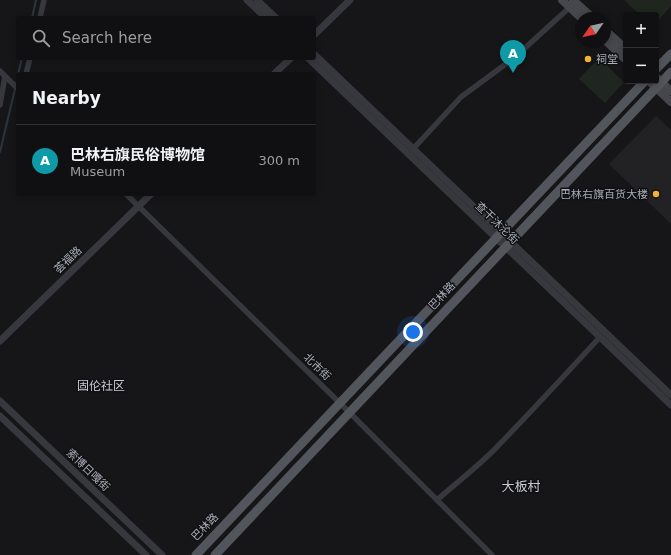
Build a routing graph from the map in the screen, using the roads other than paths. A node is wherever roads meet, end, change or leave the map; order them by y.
1 (44, 0) edge
2 (247, 0) edge
3 (257, 0) edge
4 (350, 0) edge
5 (562, 0) edge
6 (571, 3) edge
7 (577, 12) edge
8 (584, 12) edge
9 (40, 16) edge
10 (264, 16) edge
11 (274, 16) edge
12 (316, 33) edge
13 (611, 35) edge
14 (611, 46) edge
15 (625, 48) edge
16 (671, 54) edge
17 (316, 56) edge
18 (623, 57) edge
19 (30, 60) edge
20 (289, 60) edge
21 (310, 60) edge
22 (659, 67) edge
23 (0, 71) edge
24 (26, 72) edge
25 (276, 72) edge
26 (671, 72) edge
27 (5, 76) junction
28 (659, 81) edge
29 (659, 83) edge
30 (642, 84) edge
31 (656, 84) edge
32 (659, 84) edge
33 (16, 87) edge
34 (671, 91) edge
35 (671, 102) edge
36 (0, 105) edge
37 (413, 149) junction
38 (128, 196) edge
39 (149, 196) edge
40 (138, 206) junction
41 (499, 235) junction
42 (508, 244) junction
43 (600, 337) junction
44 (0, 341) edge
45 (671, 395) edge
46 (0, 401) edge
47 (340, 403) junction
48 (671, 404) edge
49 (349, 412) junction
50 (0, 416) edge
51 (436, 500) junction
52 (146, 555) edge
53 (162, 555) edge
54 (196, 555) edge
55 (214, 555) edge
56 (492, 555) edge

1 - 9 street
2 - 10 street
3 - 11 street
4 - 12 street
5 - 6 main road
6 - 7 main road
6 - 8 main road
6 - 37 street
13 - 15 main road
14 - 18 main road
16 - 22 main road
17 - 37 street, 查干沐沦街
19 - 24 street
20 - 25 street
21 - 41 street, 查干沐沦街
23 - 27 street
26 - 28 main road, 巴林路
27 - 33 street
27 - 36 street
29 - 34 main road
30 - 41 main road, 巴林路
31 - 42 main road, 巴林路
32 - 35 main road
37 - 41 street, 查干沐沦街
38 - 40 street, 北市街
39 - 40 street, 荟福路
40 - 44 street, 荟福路
40 - 47 street, 北市街
41 - 42 street, 查干沐沦街
41 - 47 main road, 巴林路
42 - 43 street, 查干沐沦街
42 - 45 street, 查干沐沦街
42 - 49 main road, 巴林路
43 - 48 street, 查干沐沦街
43 - 51 street
46 - 53 street, 索博日嘎街
47 - 49 street, 北市街
47 - 54 main road, 巴林路
49 - 51 street, 北市街
49 - 55 main road, 巴林路
50 - 52 street, 索博日嘎街
51 - 56 street, 北市街

